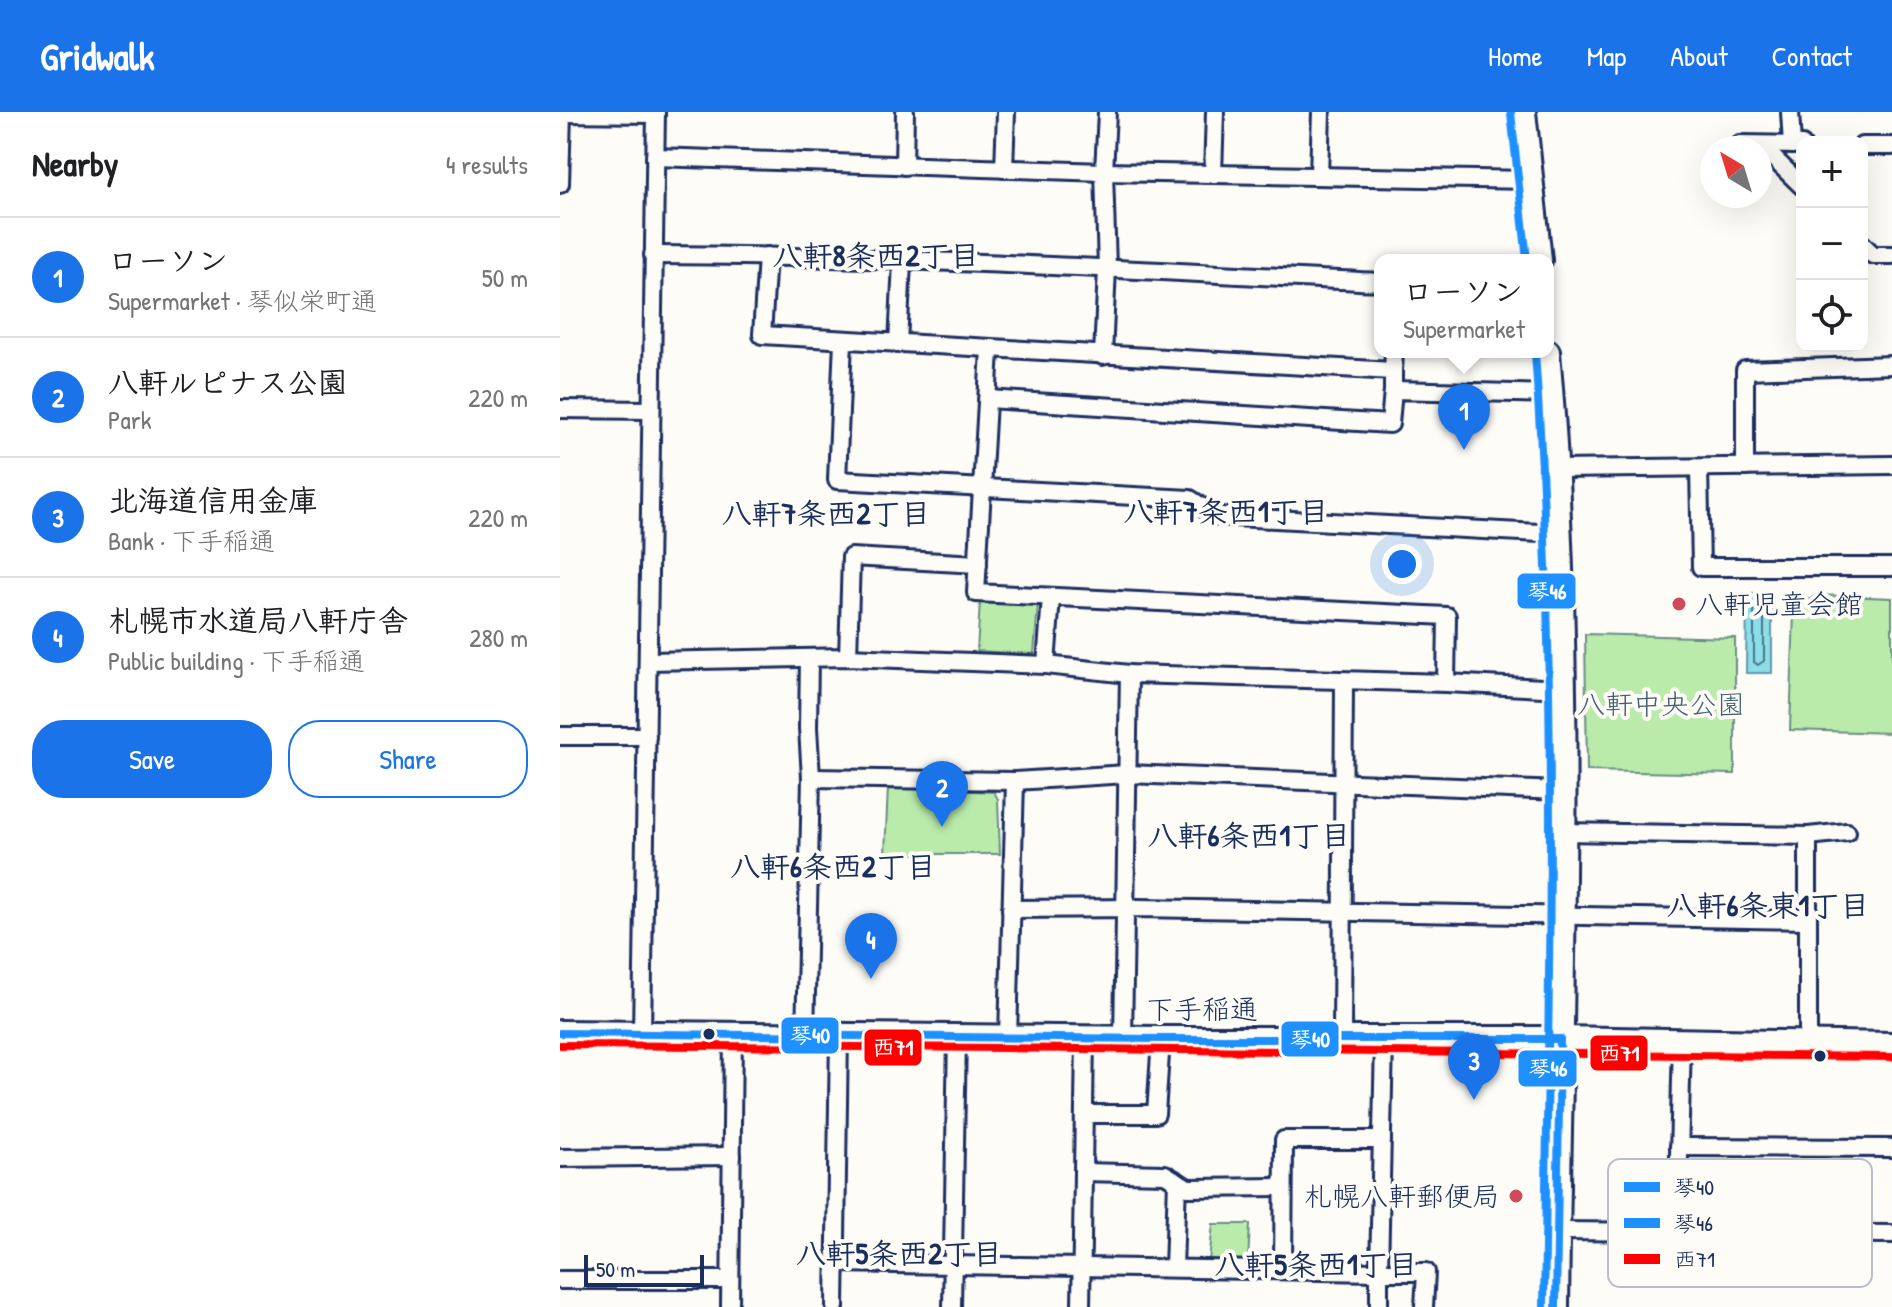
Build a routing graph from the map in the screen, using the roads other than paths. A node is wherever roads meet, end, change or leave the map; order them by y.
1 (905, 112) edge
2 (1006, 112) edge
3 (1107, 112) edge
4 (1215, 112) edge
5 (1321, 112) edge
6 (1523, 112) edge
7 (1790, 112) edge
8 (561, 113) edge
9 (656, 113) edge
10 (1796, 140) edge
11 (1772, 145) edge
12 (1796, 145) edge
13 (1868, 146) edge
14 (1892, 146) edge
15 (655, 157) junction
16 (1772, 157) edge
17 (904, 166) junction
18 (1004, 169) junction
19 (1104, 172) junction
20 (1213, 174) junction
21 (1319, 175) junction
22 (1530, 180) junction
23 (1796, 180) edge
24 (560, 184) edge
25 (1868, 250) edge
26 (1538, 254) edge
27 (653, 255) junction
28 (1892, 255) edge
29 (767, 256) junction
30 (902, 262) junction
31 (1107, 268) junction
32 (1374, 282) edge
33 (843, 341) junction
34 (898, 344) junction
35 (990, 350) junction
36 (1103, 356) junction
37 (1394, 358) edge
38 (1548, 358) edge
39 (1892, 365) edge
40 (1393, 371) junction
41 (1393, 390) junction
42 (1551, 394) junction
43 (988, 399) junction
44 (560, 409) edge
45 (651, 410) junction
46 (1892, 465) edge
47 (1745, 467) junction
48 (1699, 468) junction
49 (1557, 469) junction
50 (983, 488) junction
51 (1560, 534) junction
52 (978, 564) junction
53 (1892, 567) edge
54 (1051, 597) junction
55 (848, 657) junction
56 (809, 659) junction
57 (648, 661) junction
58 (1046, 665) junction
59 (1129, 674) junction
60 (1344, 681) junction
61 (1446, 683) junction
62 (1562, 689) junction
63 (560, 736) edge
64 (647, 736) junction
65 (1127, 774) junction
66 (811, 778) junction
67 (1015, 781) junction
68 (1344, 782) junction
69 (1562, 791) junction
70 (1562, 832) junction
71 (1847, 832) dead end
72 (1808, 836) junction
73 (1126, 908) junction
74 (1011, 909) junction
75 (1342, 912) junction
76 (1561, 915) junction
77 (1806, 920) junction
78 (560, 1033) edge
79 (642, 1034) junction
80 (733, 1034) junction
81 (839, 1035) junction
82 (805, 1036) junction
83 (957, 1037) junction
84 (1008, 1037) junction
85 (1085, 1038) junction
86 (1123, 1038) junction
87 (1161, 1039) junction
88 (1342, 1039) junction
89 (1560, 1039) junction
90 (1384, 1040) junction
91 (1682, 1041) junction
92 (1808, 1044) junction
93 (1892, 1045) edge
94 (1084, 1114) junction
95 (1382, 1140) junction
96 (1679, 1147) junction
97 (1892, 1148) edge
98 (732, 1156) junction
99 (560, 1158) edge
100 (1679, 1159) edge
101 (1083, 1172) junction
102 (1177, 1181) junction
103 (1283, 1187) junction
104 (1557, 1231) junction
105 (1608, 1232) edge
106 (1872, 1234) edge
107 (1892, 1234) edge
108 (836, 1263) junction
109 (952, 1265) junction
110 (1082, 1266) junction
111 (1174, 1268) junction
112 (1283, 1270) junction
113 (1379, 1272) junction
114 (560, 1280) edge
115 (730, 1280) junction
116 (730, 1307) edge
117 (835, 1307) edge
118 (952, 1307) edge
119 (1081, 1307) edge
120 (1379, 1307) edge
121 (1424, 1307) edge
122 (1556, 1307) edge

1 - 17 street
2 - 18 street
3 - 19 street
4 - 20 street
5 - 21 street
6 - 22 main road
7 - 10 street
8 - 9 street
8 - 24 street
9 - 15 street
11 - 12 street
13 - 14 street
15 - 17 street
15 - 27 street
16 - 23 street
17 - 18 street
18 - 19 street
19 - 20 street
19 - 31 street
20 - 21 street
21 - 22 street
22 - 26 main road
25 - 28 street
27 - 29 street
27 - 45 street
29 - 30 street
29 - 33 street
30 - 31 street
30 - 34 street
31 - 32 street
31 - 36 street
33 - 34 street
33 - 50 street
34 - 35 street
35 - 36 street
35 - 43 street
36 - 40 street
37 - 40 street
38 - 42 main road
39 - 47 street
40 - 41 street
41 - 42 street
41 - 43 street
42 - 49 main road
43 - 50 street
44 - 45 street
45 - 57 street
46 - 47 street
47 - 48 street
48 - 49 street
48 - 53 street
49 - 51 main road
50 - 51 street
50 - 52 street
51 - 62 main road
52 - 54 street
52 - 55 street
54 - 58 street
54 - 61 street
55 - 56 street
55 - 58 street
56 - 57 street
56 - 66 street
57 - 64 street
58 - 59 street
59 - 60 street
59 - 65 street
60 - 61 street
60 - 68 street
61 - 62 street
62 - 69 main road
63 - 64 street
64 - 79 street
65 - 67 street
65 - 68 street
65 - 73 street
66 - 67 street
66 - 82 street
67 - 74 street
68 - 69 street
68 - 75 street
69 - 70 main road
70 - 72 street
70 - 76 main road
71 - 72 street
72 - 77 street
73 - 74 street
73 - 75 street
73 - 86 street
74 - 84 street
75 - 76 street
75 - 88 street
76 - 77 street
76 - 89 main road
77 - 92 street
78 - 79 main road, 下手稲通
79 - 80 main road, 下手稲通
80 - 82 main road, 下手稲通
80 - 98 street
81 - 82 main road, 下手稲通
81 - 83 main road, 下手稲通
81 - 108 street
83 - 84 main road, 下手稲通
83 - 109 street
84 - 85 main road, 下手稲通
85 - 86 main road, 下手稲通
85 - 94 street
86 - 87 main road, 下手稲通
87 - 88 main road, 下手稲通
87 - 94 street
88 - 90 main road, 下手稲通
89 - 90 main road, 下手稲通
89 - 91 main road, 下手稲通
89 - 104 main road
90 - 95 street
91 - 92 main road, 下手稲通
91 - 96 street
92 - 93 main road, 下手稲通
94 - 101 street
95 - 103 street
95 - 113 street
96 - 97 street
96 - 100 street
98 - 99 street
98 - 115 street
101 - 102 street
101 - 110 street
102 - 103 street
102 - 111 street
103 - 112 street
104 - 105 street
104 - 122 main road
106 - 107 street
108 - 109 street
108 - 117 street
109 - 110 street
109 - 118 street
110 - 111 street
110 - 119 street
111 - 112 street
112 - 113 street
113 - 120 street
113 - 121 street
114 - 115 street
115 - 116 street

